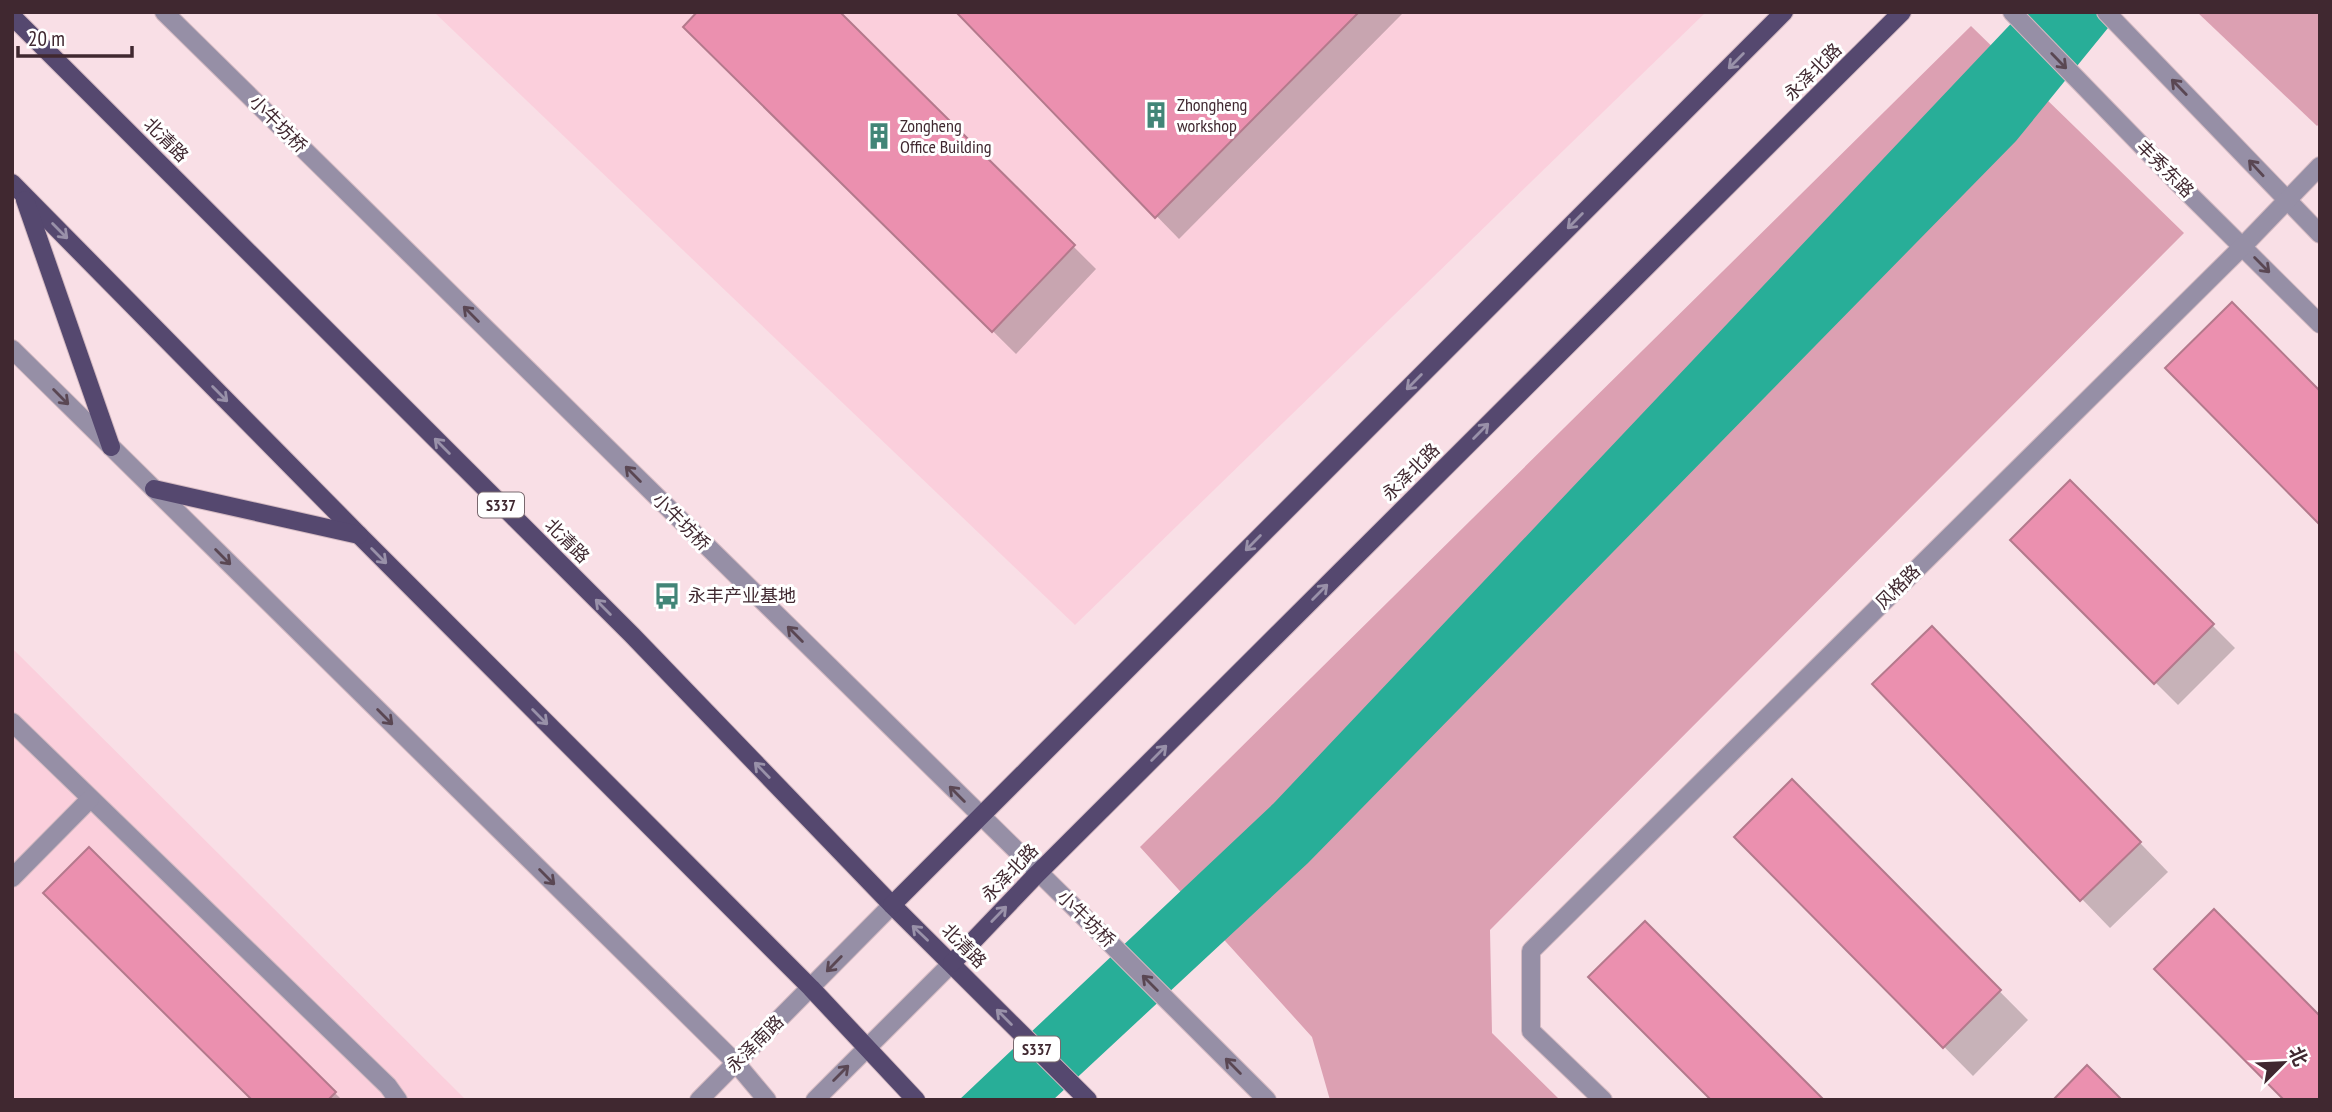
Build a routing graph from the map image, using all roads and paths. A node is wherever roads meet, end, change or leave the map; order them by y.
1 (164, 12) edge
2 (1784, 12) edge
3 (1902, 12) edge
4 (2012, 12) edge
5 (2106, 12) edge
6 (12, 16) edge
7 (2320, 166) edge
8 (18, 188) edge
9 (2287, 200) junction
10 (2320, 234) edge
11 (2243, 246) junction
12 (2320, 324) edge
13 (12, 349) edge
14 (111, 447) junction
15 (154, 489) junction
16 (359, 535) junction
17 (12, 722) edge
18 (90, 799) junction
19 (980, 816) junction
20 (1038, 873) junction
21 (12, 877) edge
22 (892, 905) junction
23 (952, 963) junction
24 (811, 988) junction
25 (867, 1047) junction
26 (736, 1063) junction
27 (910, 1094) edge
28 (398, 1100) edge
29 (699, 1100) edge
30 (767, 1100) edge
31 (815, 1100) edge
32 (1088, 1100) edge
33 (1267, 1100) edge
34 (1603, 1100) edge

19 -> 1 street, 小牛坊桥
2 -> 19 main road
20 -> 3 main road, 永泽北路
4 -> 11 street, 丰秀东路
9 -> 5 street
22 -> 6 main road, 北清路 / S337
7 - 9 street, 风格路
8 - 14 main road
8 -> 16 main road
9 - 10 street
9 - 11 street, 风格路
11 -> 12 street, 丰秀东路
11 - 34 street, 风格路
13 -> 14 street
14 - 15 street
15 - 16 main road
15 -> 26 street
16 -> 24 main road
17 - 18 street
18 - 21 street
18 - 28 street
19 - 20 street, 小牛坊桥
19 - 22 main road
23 -> 20 main road, 永泽北路
33 -> 20 street, 小牛坊桥
23 -> 22 main road, 北清路 / S337
22 -> 24 street, 永泽南路
23 - 25 street
32 -> 23 main road, 北清路 / S337
24 - 25 main road
24 - 26 street, 永泽南路
25 - 27 main road
31 -> 25 street
26 - 29 street, 永泽南路
26 - 30 street

